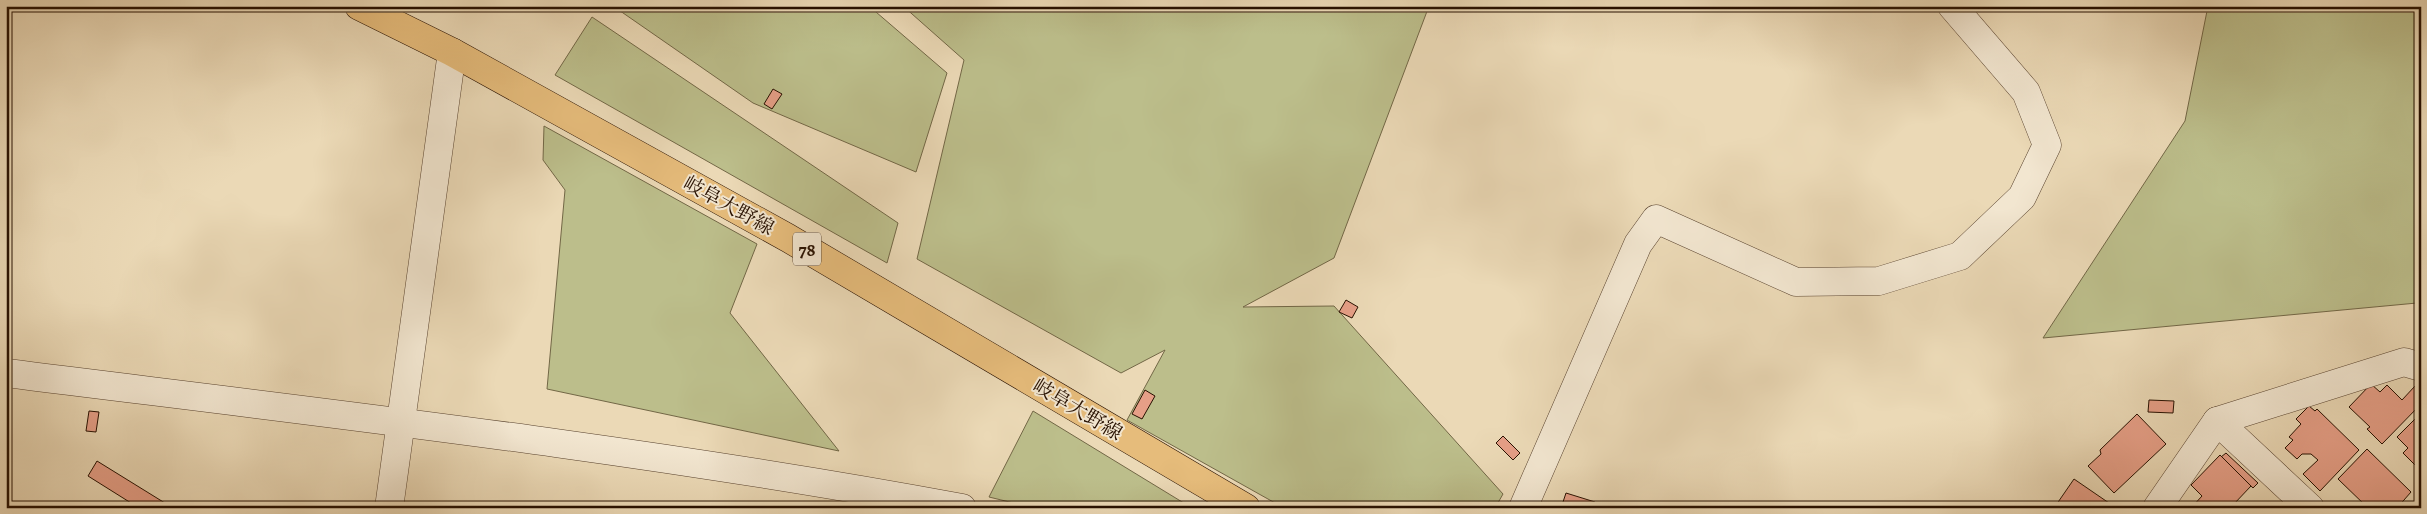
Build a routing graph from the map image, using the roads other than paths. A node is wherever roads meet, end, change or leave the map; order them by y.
1 (359, 6) edge
2 (1952, 6) edge
3 (452, 52) junction
4 (2421, 367) edge
5 (6, 373) edge
6 (2217, 421) junction
7 (401, 422) junction
8 (388, 508) edge
9 (962, 508) edge
10 (1246, 508) edge
11 (1523, 508) edge
12 (2157, 508) edge
13 (2310, 508) edge

1 - 3 main road, 岐阜大野線 / 78
2 - 11 street
3 - 7 street
3 - 10 main road, 岐阜大野線 / 78
4 - 6 street
5 - 7 street
6 - 12 street
6 - 13 street
7 - 8 street
7 - 9 street

